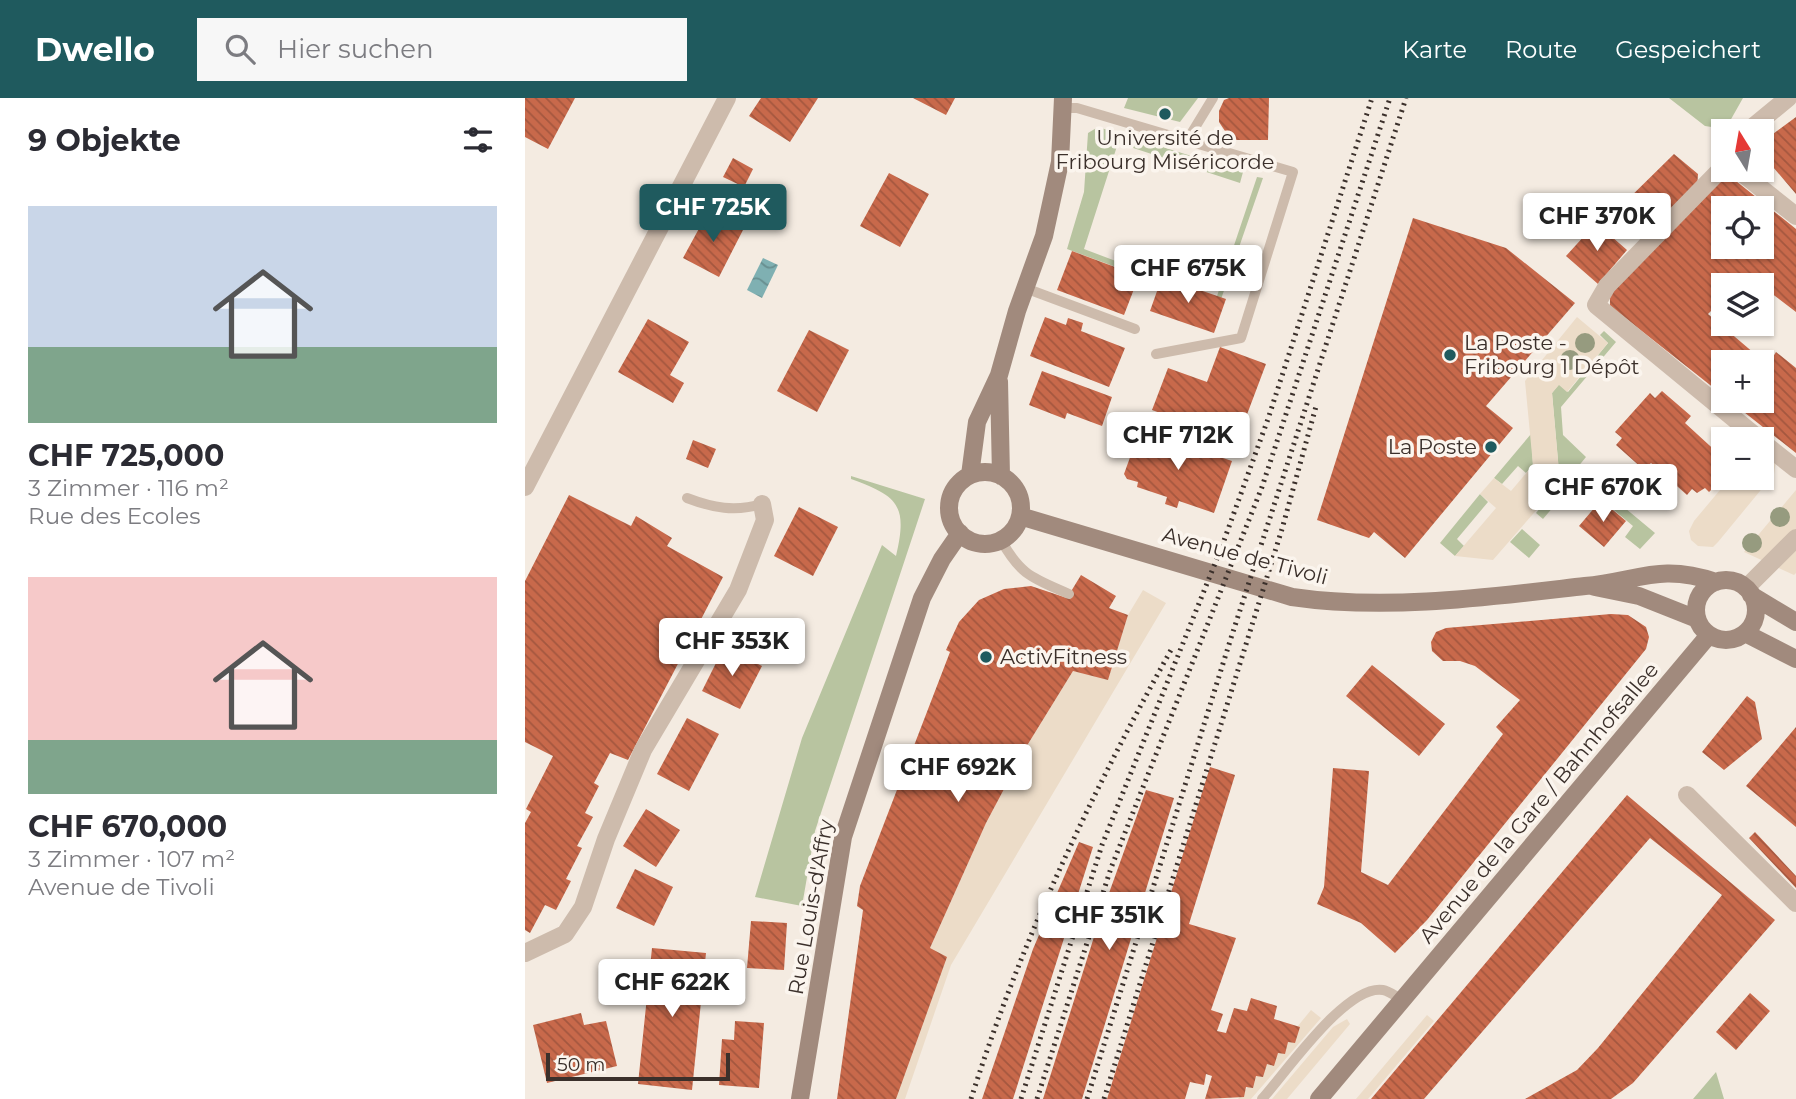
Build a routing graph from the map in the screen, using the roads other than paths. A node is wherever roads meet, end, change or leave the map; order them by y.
1 (727, 98) edge
2 (1213, 98) edge
3 (1788, 98) edge
4 (1063, 103) edge
5 (1763, 119) edge
6 (1188, 139) junction
7 (1711, 179) edge
8 (1753, 182) edge
9 (1796, 216) edge
10 (1025, 288) junction
11 (1135, 328) dead end
12 (1156, 354) dead end
13 (999, 375) junction
14 (1744, 427) edge
15 (1774, 451) edge
16 (1796, 469) edge
17 (970, 475) junction
18 (1001, 476) junction
19 (525, 487) edge
20 (687, 498) dead end
21 (762, 504) joint
22 (1020, 516) junction
23 (960, 533) junction
24 (1796, 538) edge
25 (1001, 540) junction
26 (1716, 582) junction
27 (1588, 586) junction
28 (1749, 592) junction
29 (1069, 594) dead end
30 (1697, 619) junction
31 (1796, 622) edge
32 (1745, 633) junction
33 (1709, 635) junction
34 (1796, 659) edge
35 (1687, 795) dead end
36 (1796, 902) edge
37 (525, 953) edge
38 (1403, 1000) junction
39 (800, 1099) edge
40 (1262, 1099) edge
41 (1319, 1099) edge

1 - 19 street
2 - 6 lane
3 - 5 street
4 - 6 lane
4 - 10 main road
6 - 12 lane
7 - 14 street
8 - 9 street
10 - 11 lane
10 - 13 main road
13 - 17 main road
13 - 18 main road
15 - 16 street
17 - 18 main road
17 - 23 main road
18 - 22 main road
20 - 21 lane
21 - 37 street
22 - 25 main road
22 - 27 main road, Avenue de Tivoli
23 - 25 main road
23 - 39 main road, Rue Louis-d'Affry
24 - 28 street
25 - 29 lane
26 - 27 main road, Avenue de Tivoli
26 - 28 main road
26 - 30 main road
27 - 30 main road, Avenue de Tivoli
28 - 31 main road
28 - 32 main road
30 - 33 main road
32 - 33 main road
32 - 34 main road
33 - 38 main road, Avenue de la Gare / Bahnhofsallee
35 - 36 street
38 - 40 lane
38 - 41 main road, Avenue de la Gare / Bahnhofsallee

